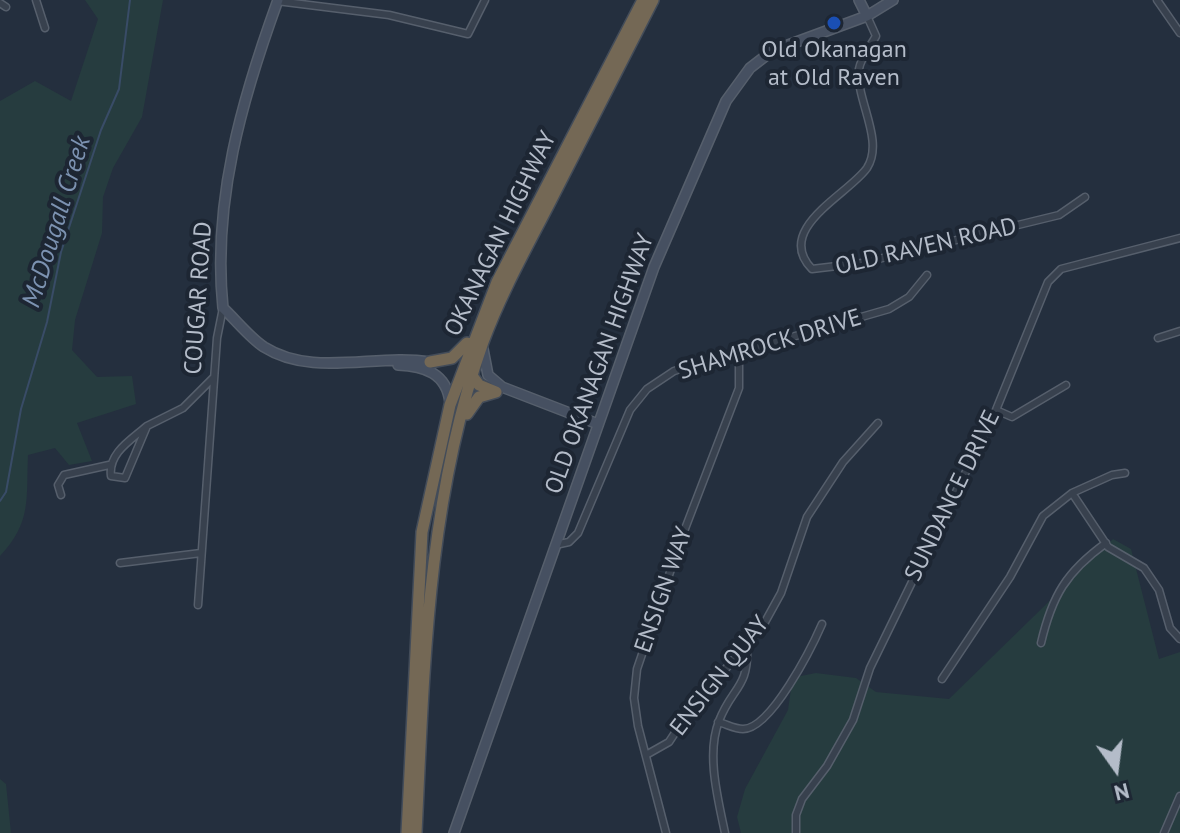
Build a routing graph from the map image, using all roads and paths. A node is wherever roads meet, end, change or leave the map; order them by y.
1 (36, 0) edge
2 (333, 0) edge
3 (485, 0) edge
4 (643, 0) edge
5 (653, 0) edge
6 (859, 0) edge
7 (893, 0) edge
8 (1157, 0) edge
9 (277, 1) edge
10 (330, 8) junction
11 (867, 16) junction
12 (45, 28) dead end
13 (1180, 33) edge
14 (1085, 197) dead end
15 (1180, 238) edge
16 (927, 275) dead end
17 (223, 308) junction
18 (481, 318) junction
19 (1180, 331) edge
20 (1158, 338) dead end
21 (484, 342) junction
22 (739, 352) junction
23 (379, 361) junction
24 (430, 362) junction
25 (460, 373) junction
26 (214, 377) junction
27 (472, 378) junction
28 (1066, 385) dead end
29 (496, 392) junction
30 (543, 403) junction
31 (450, 405) junction
32 (996, 410) junction
33 (878, 423) dead end
34 (598, 424) junction
35 (147, 426) junction
36 (459, 428) junction
37 (109, 465) junction
38 (1125, 473) dead end
39 (1072, 493) junction
40 (61, 495) dead end
41 (1106, 543) junction
42 (555, 545) junction
43 (201, 553) junction
44 (120, 563) dead end
45 (198, 605) dead end
46 (822, 624) dead end
47 (1180, 639) edge
48 (1041, 643) dead end
49 (747, 647) junction
50 (942, 679) dead end
51 (718, 722) junction
52 (646, 755) junction
53 (1180, 796) edge
54 (407, 833) edge
55 (416, 833) edge
56 (454, 833) edge
57 (666, 833) edge
58 (725, 833) edge
59 (796, 833) edge
60 (1164, 833) edge

1 - 12 street
2 - 10 street
3 - 10 street
4 - 18 highway, OKANAGAN HIGHWAY
5 - 21 highway, OKANAGAN HIGHWAY
6 - 11 street
7 - 11 street, OLD OKANAGAN HIGHWAY
8 - 13 street
9 - 10 street
9 - 17 street, COUGAR ROAD
11 - 14 street, OLD RAVEN ROAD
11 - 34 street, OLD OKANAGAN HIGHWAY
15 - 32 street, SUNDANCE DRIVE
16 - 22 street, SHAMROCK DRIVE
17 - 23 street
17 - 26 street, COUGAR ROAD
18 - 24 highway
18 - 25 highway, OKANAGAN HIGHWAY
18 - 27 highway
19 - 20 street
21 - 27 highway, OKANAGAN HIGHWAY
21 - 30 street
22 - 42 street, SHAMROCK DRIVE
22 - 52 street, ENSIGN WAY
23 - 24 street
23 - 31 street
24 - 25 highway
25 - 31 highway, OKANAGAN HIGHWAY
25 - 36 highway
26 - 35 street
26 - 43 street, COUGAR ROAD
27 - 29 highway
27 - 36 highway, OKANAGAN HIGHWAY
28 - 32 street
29 - 30 street
29 - 36 highway
30 - 34 street
31 - 54 highway, OKANAGAN HIGHWAY
32 - 59 street, SUNDANCE DRIVE
33 - 49 street, ENSIGN QUAY
34 - 42 street, OLD OKANAGAN HIGHWAY
35 - 37 street
35 - 37 street
36 - 55 highway, OKANAGAN HIGHWAY
37 - 40 street
38 - 39 street
39 - 41 street
39 - 50 street
41 - 47 street
41 - 48 street
42 - 56 street, OLD OKANAGAN HIGHWAY
43 - 44 street
43 - 45 street, COUGAR ROAD
46 - 51 street
49 - 51 street
49 - 52 street, ENSIGN QUAY
51 - 58 street
52 - 57 street, ENSIGN WAY
53 - 60 street

